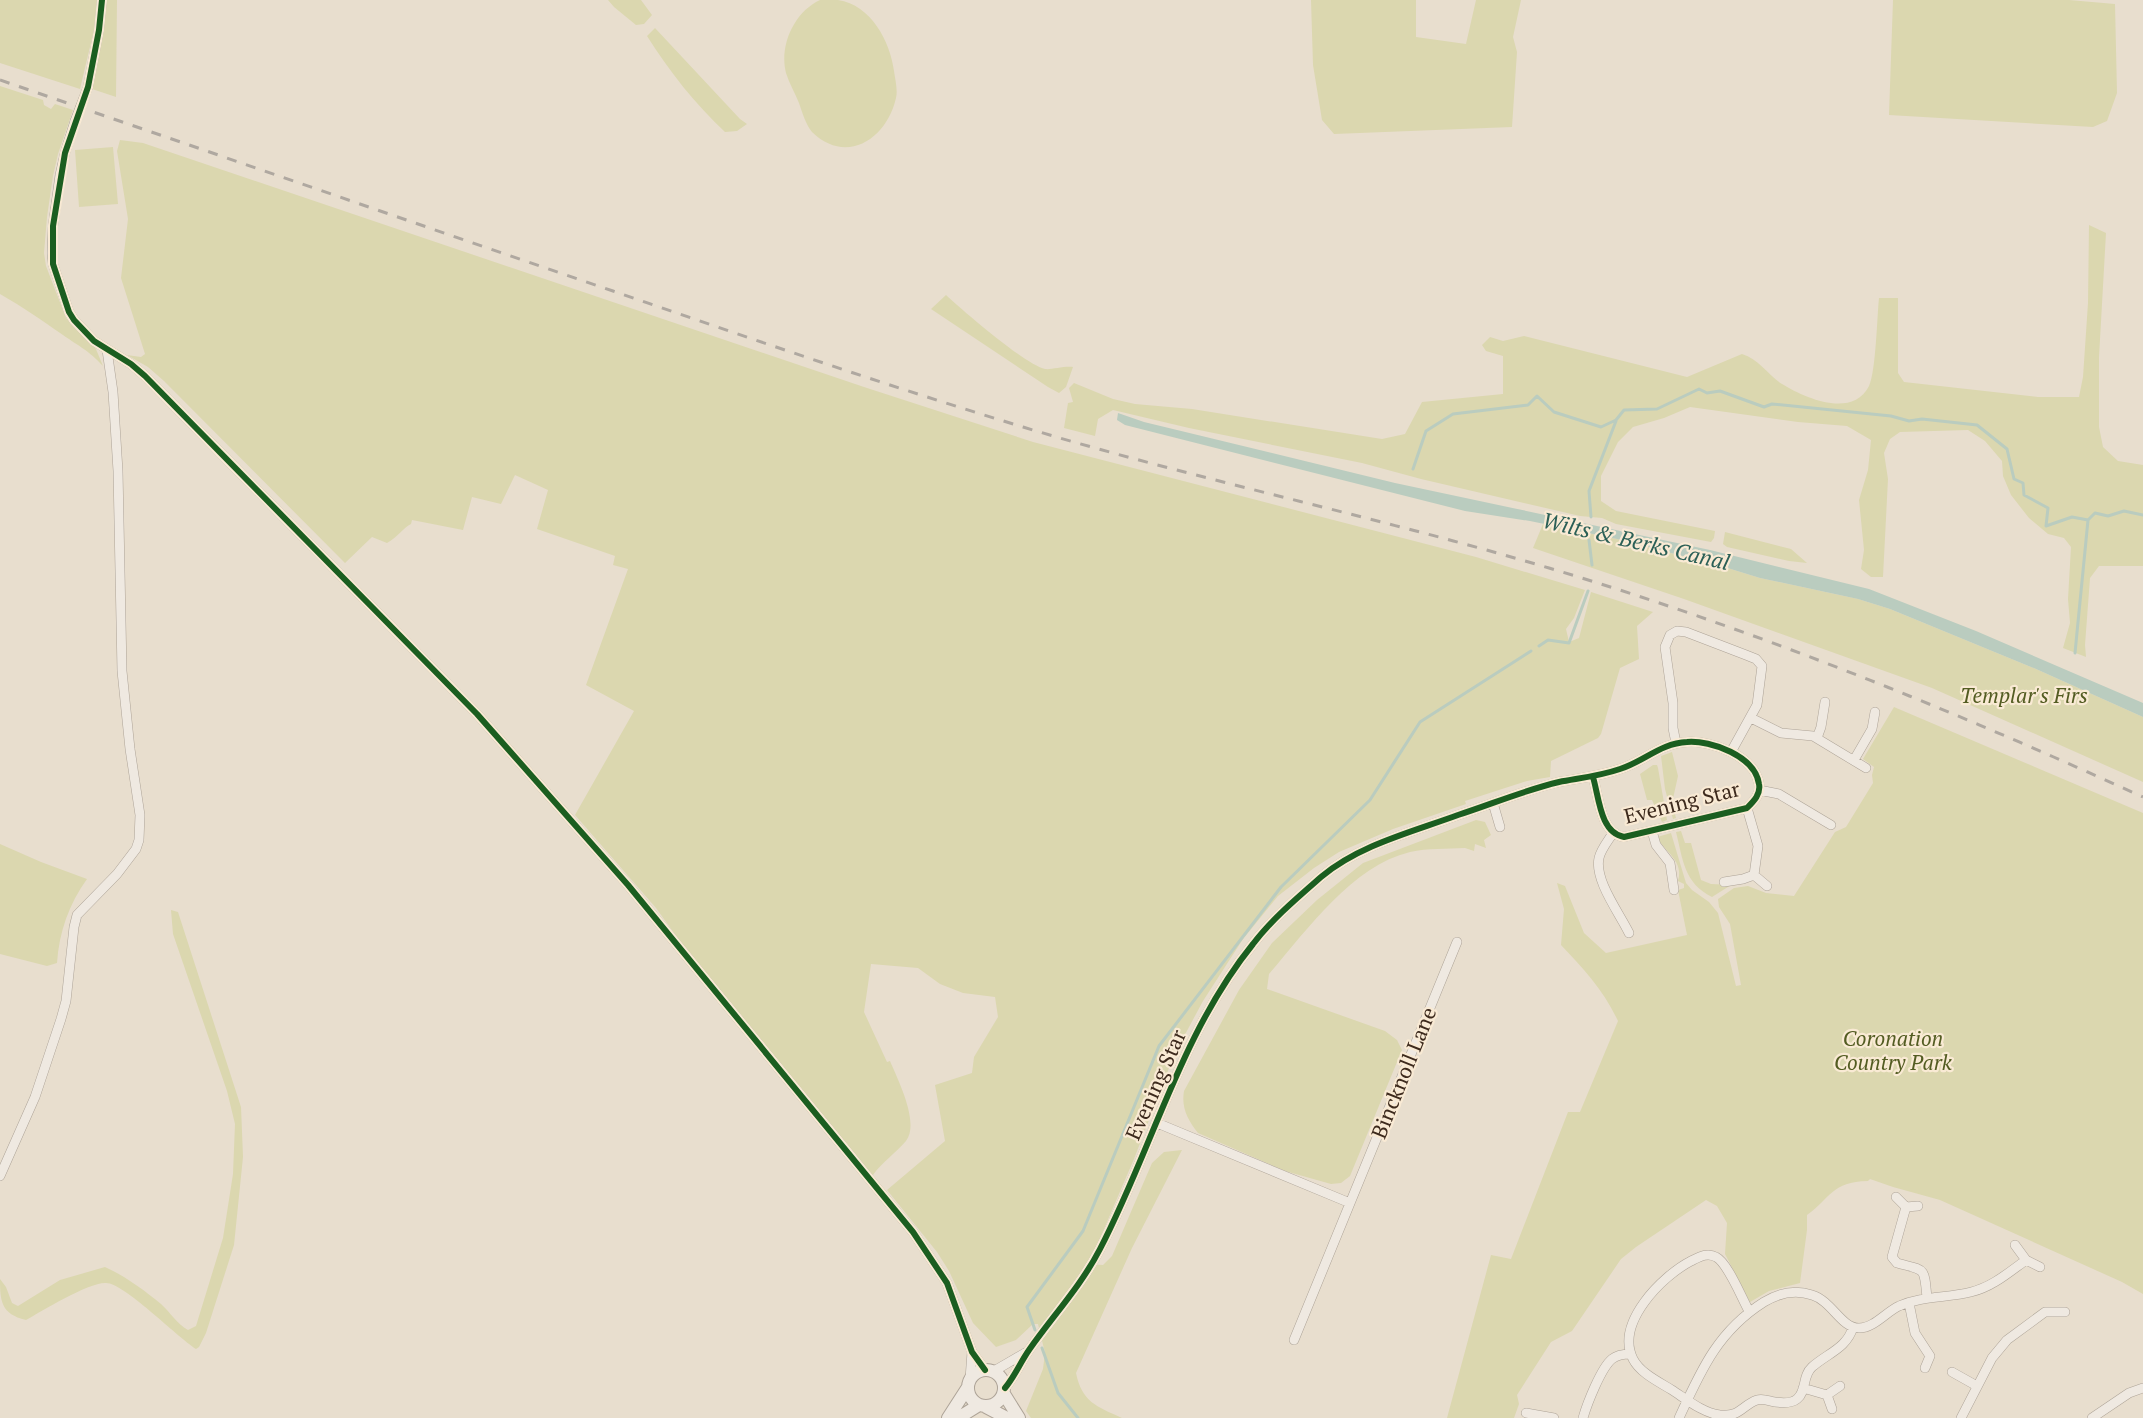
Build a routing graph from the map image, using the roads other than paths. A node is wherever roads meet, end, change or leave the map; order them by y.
1 (102, 0) edge
2 (107, 350) junction
3 (1825, 702) dead end
4 (1875, 712) dead end
5 (1750, 718) junction
6 (1817, 738) junction
7 (1676, 743) junction
8 (1731, 752) junction
9 (1854, 760) junction
10 (1866, 768) dead end
11 (1593, 777) junction
12 (1759, 790) junction
13 (1493, 803) junction
14 (1747, 808) junction
15 (1831, 825) dead end
16 (1500, 827) dead end
17 (1652, 831) junction
18 (1613, 833) junction
19 (1754, 875) junction
20 (1724, 882) dead end
21 (1767, 886) dead end
22 (1674, 890) dead end
23 (1620, 917) junction
24 (1611, 924) dead end
25 (1629, 933) dead end
26 (1457, 942) dead end
27 (1157, 1123) junction
28 (0, 1176) edge
29 (1896, 1197) dead end
30 (1350, 1203) junction
31 (1918, 1206) dead end
32 (1906, 1207) junction
33 (2015, 1245) dead end
34 (2026, 1260) junction
35 (2040, 1267) dead end
36 (1928, 1298) junction
37 (1909, 1303) junction
38 (1749, 1311) junction
39 (2065, 1312) dead end
40 (1853, 1327) junction
41 (1294, 1340) dead end
42 (972, 1352) junction
43 (1028, 1352) junction
44 (1630, 1353) junction
45 (1941, 1355) dead end
46 (1930, 1356) junction
47 (1925, 1368) dead end
48 (989, 1371) junction
49 (1952, 1372) dead end
50 (969, 1383) junction
51 (1840, 1386) dead end
52 (1977, 1386) junction
53 (1803, 1388) junction
54 (2143, 1388) edge
55 (1004, 1391) junction
56 (1827, 1395) junction
57 (1688, 1400) junction
58 (983, 1406) junction
59 (1832, 1409) dead end
60 (1526, 1413) dead end
61 (1740, 1416) edge
62 (948, 1418) edge
63 (958, 1418) edge
64 (1007, 1418) edge
65 (1019, 1418) edge
66 (1554, 1418) edge
67 (1583, 1418) edge
68 (1679, 1418) edge
69 (1961, 1418) edge
70 (2092, 1418) edge

1 - 2 street, bridge
2 - 28 street
2 - 42 street
3 - 6 street
4 - 9 street
5 - 6 street
5 - 7 street
5 - 8 street
6 - 9 street
7 - 8 street, Evening Star
7 - 11 street, Evening Star
8 - 12 street, Evening Star
9 - 10 street
11 - 13 street, Evening Star
11 - 18 street, Evening Star
12 - 14 street, Evening Star
12 - 15 street
13 - 16 street
13 - 27 street, Evening Star
14 - 17 street, Evening Star
14 - 19 street
17 - 18 street, Evening Star
17 - 22 street, Evening Star
18 - 23 street
19 - 20 street
19 - 21 street
23 - 24 street
23 - 25 street
26 - 30 street, Bincknoll Lane
27 - 30 street
27 - 43 street, Evening Star
29 - 32 street
30 - 41 street, Bincknoll Lane
31 - 32 street
32 - 36 street
33 - 34 street
34 - 35 street
34 - 36 street
36 - 37 street
37 - 40 street
37 - 46 street
38 - 40 street
38 - 44 street
38 - 57 street
39 - 52 street
40 - 53 street
42 - 48 street
42 - 50 street
43 - 48 street, Evening Star
43 - 55 street, Evening Star
44 - 57 street
44 - 67 street
45 - 46 street
46 - 47 street
48 - 50 street
48 - 55 street
49 - 52 street
50 - 58 street
50 - 62 street
51 - 56 street
52 - 69 street
53 - 56 street
53 - 61 street
54 - 70 street
55 - 58 street
55 - 65 street
56 - 59 street
57 - 61 street
57 - 68 street
58 - 63 street
58 - 64 street
60 - 66 street

